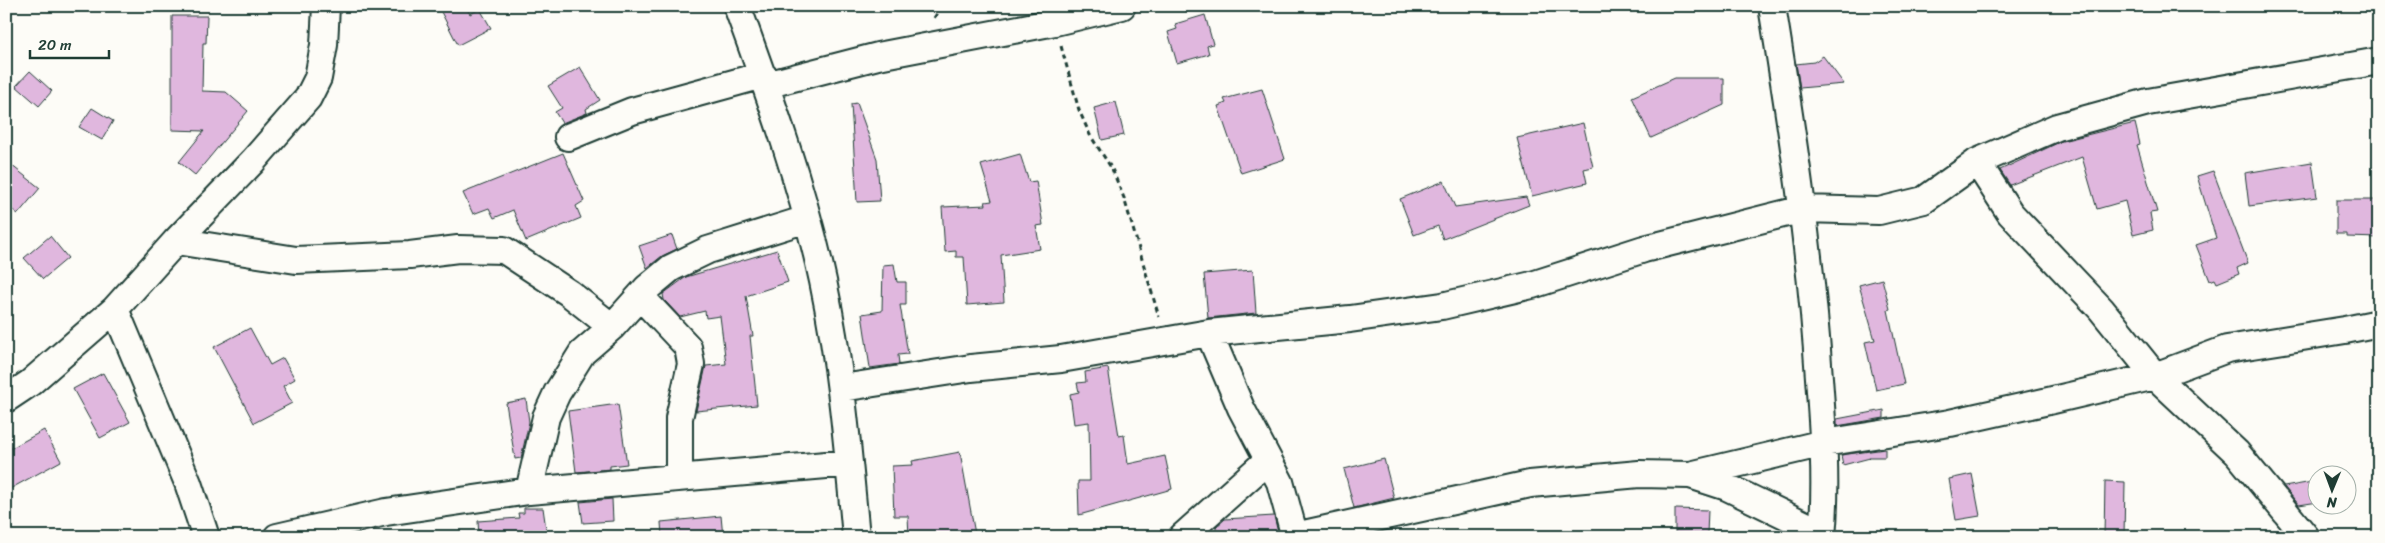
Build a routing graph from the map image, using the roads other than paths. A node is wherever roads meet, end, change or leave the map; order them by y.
1 (737, 6) edge
2 (1122, 6) edge
3 (1772, 6) edge
4 (328, 8) edge
5 (2379, 62) edge
6 (764, 80) junction
7 (568, 137) dead end
8 (1977, 162) junction
9 (1803, 209) junction
10 (807, 219) junction
11 (176, 241) junction
12 (640, 296) junction
13 (115, 309) junction
14 (2379, 322) edge
15 (612, 327) junction
16 (1209, 333) junction
17 (2155, 376) junction
18 (842, 388) junction
19 (6, 399) edge
20 (1824, 443) junction
21 (1268, 460) junction
22 (849, 463) junction
23 (1690, 475) junction
24 (679, 478) junction
25 (529, 491) junction
26 (1822, 535) edge
27 (1295, 536) edge
28 (206, 537) edge
29 (277, 537) edge
30 (856, 537) edge
31 (1182, 537) edge
32 (2306, 537) edge

1 - 6 street
2 - 6 street
3 - 9 street
4 - 11 street
5 - 8 street
6 - 7 street
6 - 10 street
8 - 9 street
8 - 17 street
9 - 16 street
9 - 20 street
10 - 12 street
10 - 18 street
11 - 13 street
11 - 15 street
12 - 15 street
12 - 24 street
13 - 19 street
13 - 28 street
14 - 17 street
15 - 25 street
16 - 18 street
16 - 21 street
17 - 20 street
17 - 32 street
18 - 22 street
20 - 23 street
20 - 26 street
21 - 27 street
21 - 31 street
22 - 24 street
22 - 30 street
23 - 26 street
23 - 27 street
24 - 25 street
25 - 29 street

